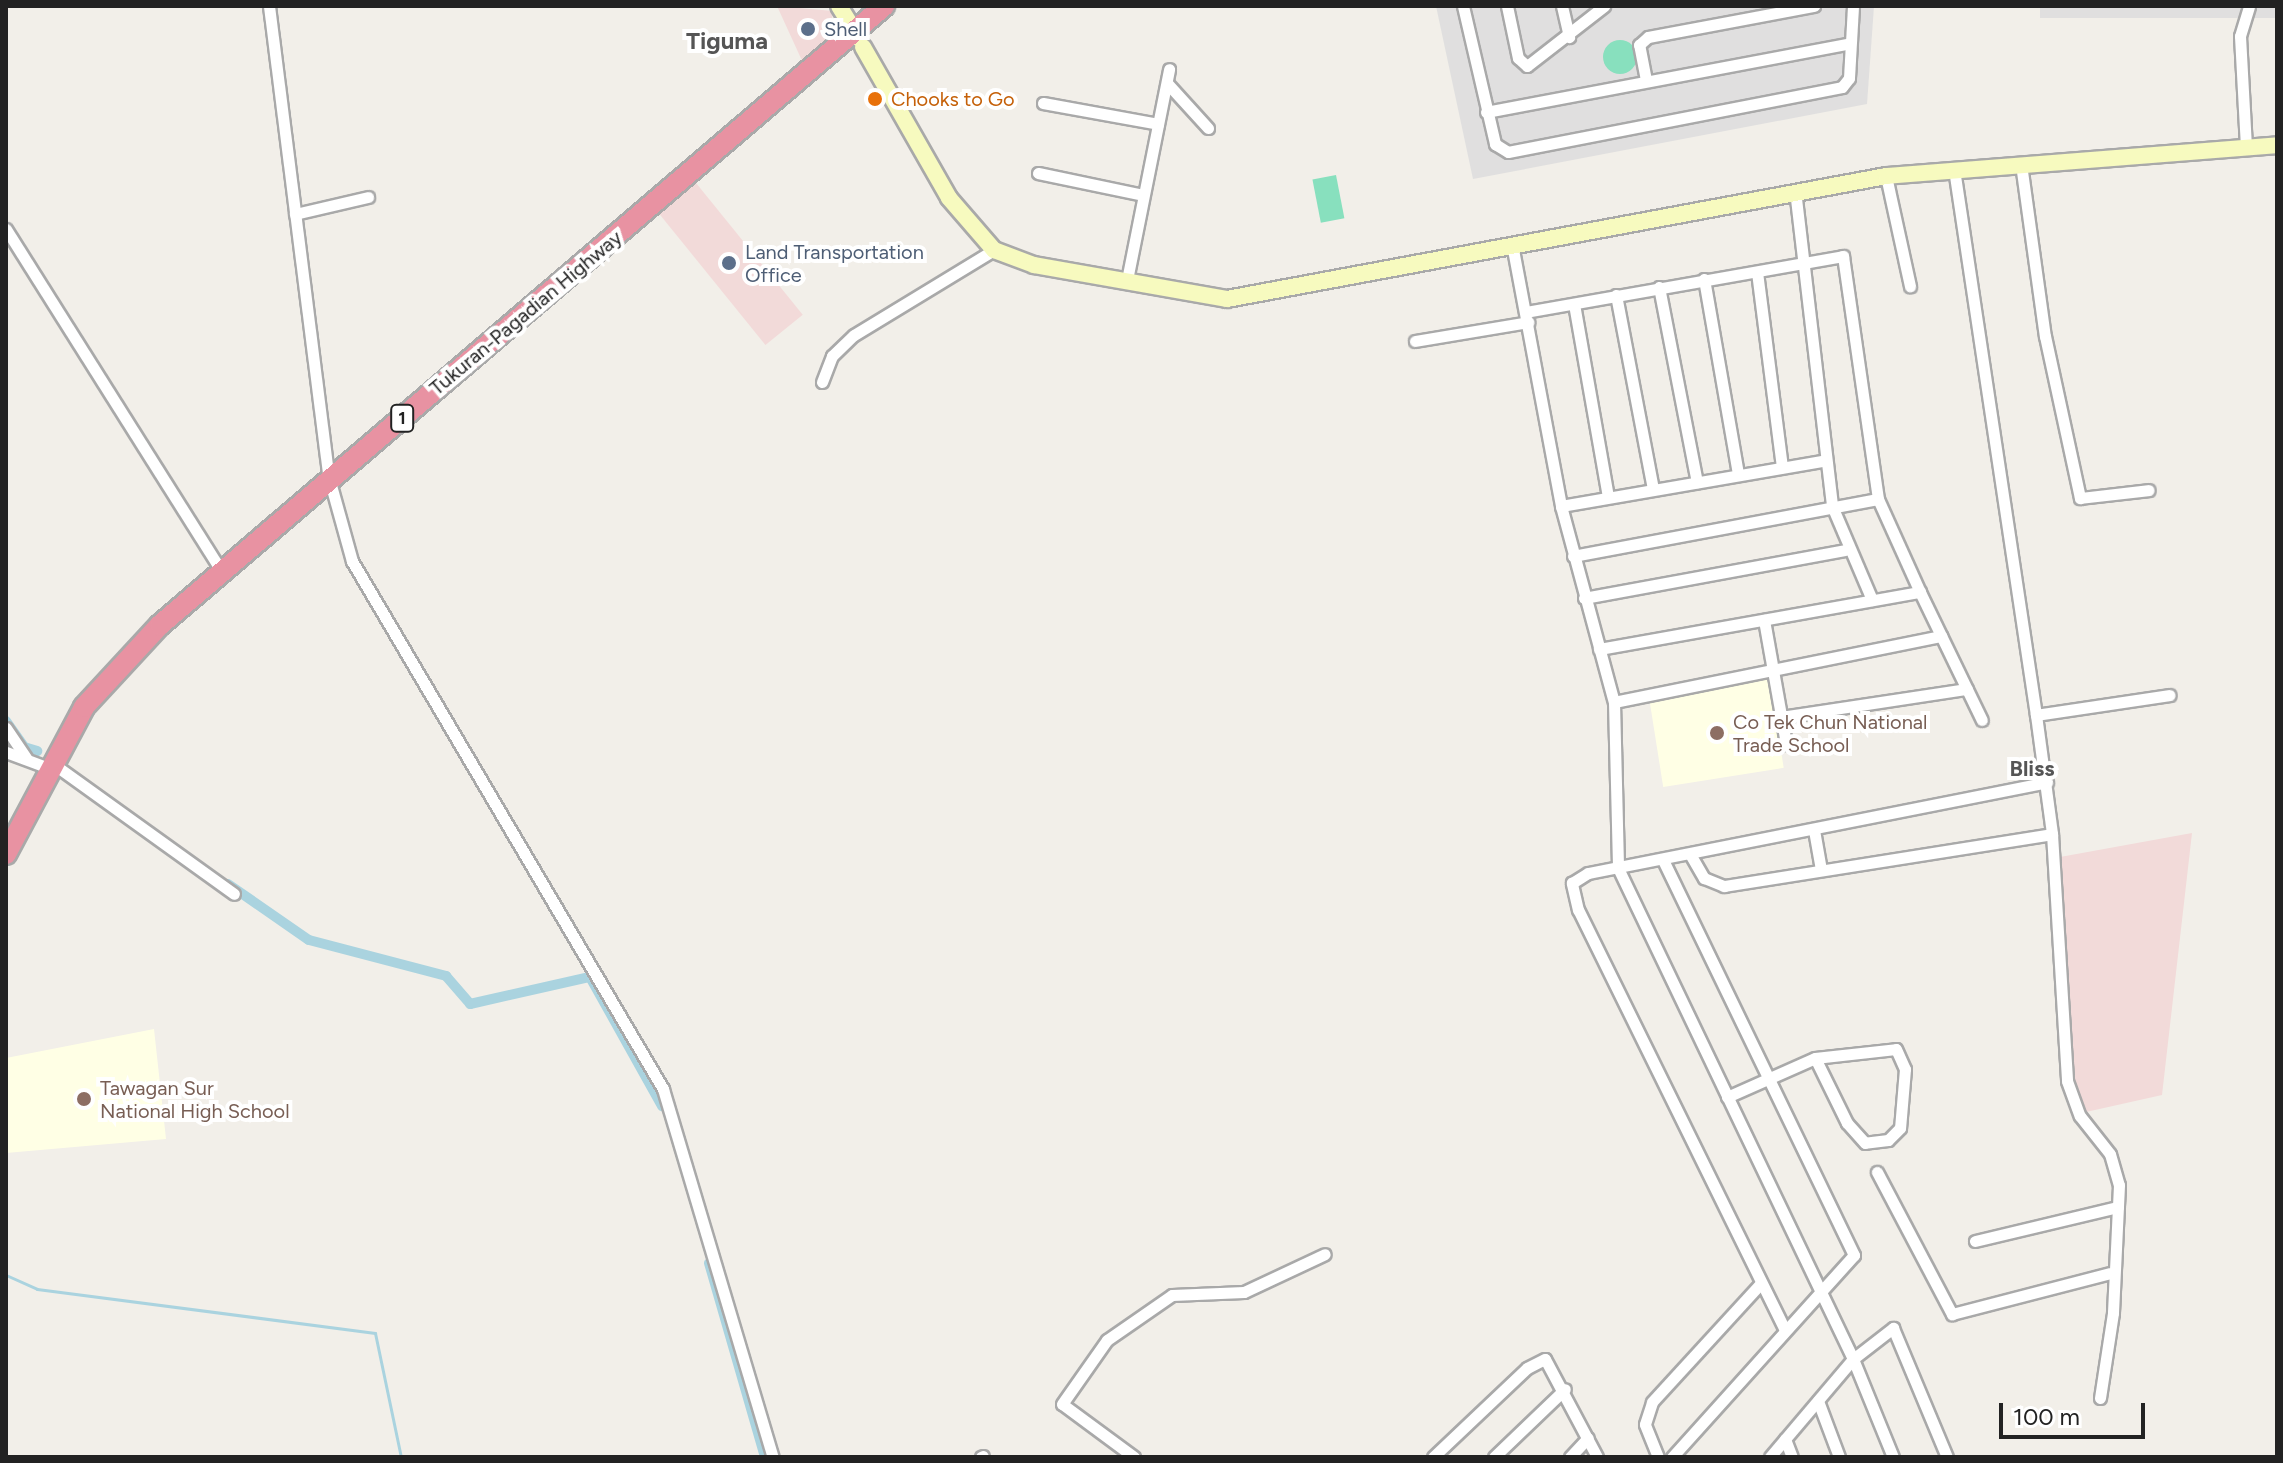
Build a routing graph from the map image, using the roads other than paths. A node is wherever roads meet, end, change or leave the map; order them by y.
1 (269, 6) edge
2 (839, 6) edge
3 (884, 6) edge
4 (1463, 6) edge
5 (1507, 6) edge
6 (1562, 6) edge
7 (1604, 6) edge
8 (1814, 6) edge
9 (1853, 6) edge
10 (2249, 6) edge
11 (1569, 37) junction
12 (859, 39) junction
13 (1850, 43) junction
14 (1169, 69) dead end
15 (1646, 80) junction
16 (1167, 83) junction
17 (1043, 103) dead end
18 (1486, 112) junction
19 (1158, 124) junction
20 (1208, 128) dead end
21 (2277, 145) edge
22 (2246, 147) junction
23 (2021, 164) junction
24 (1954, 169) junction
25 (1038, 173) dead end
26 (1886, 176) junction
27 (1795, 190) junction
28 (1143, 195) junction
29 (368, 197) dead end
30 (295, 214) junction
31 (6, 229) edge
32 (1512, 244) junction
33 (994, 250) junction
34 (1803, 258) junction
35 (1757, 272) junction
36 (1704, 279) junction
37 (1127, 280) junction
38 (1910, 286) dead end
39 (1659, 287) junction
40 (1616, 295) junction
41 (1574, 304) junction
42 (1527, 317) junction
43 (1415, 341) dead end
44 (822, 382) dead end
45 (1826, 460) junction
46 (1782, 467) junction
47 (1738, 474) junction
48 (329, 478) junction
49 (1697, 482) junction
50 (1653, 489) junction
51 (2149, 490) dead end
52 (1608, 497) junction
53 (1878, 499) junction
54 (1561, 506) junction
55 (1832, 506) junction
56 (1845, 550) junction
57 (1573, 556) junction
58 (221, 570) junction
59 (1920, 592) junction
60 (1584, 598) junction
61 (1872, 600) junction
62 (1764, 620) junction
63 (1941, 636) junction
64 (1599, 649) junction
65 (1771, 670) junction
66 (1967, 689) junction
67 (2170, 695) dead end
68 (1614, 702) junction
69 (2036, 715) junction
70 (1781, 717) junction
71 (1982, 720) dead end
72 (6, 728) edge
73 (1786, 744) dead end
74 (6, 752) edge
75 (27, 759) junction
76 (50, 766) junction
77 (2047, 782) junction
78 (1814, 830) junction
79 (2052, 834) junction
80 (6, 854) edge
81 (1690, 854) junction
82 (1663, 860) junction
83 (1618, 868) junction
84 (1821, 868) junction
85 (234, 894) dead end
86 (1815, 1058) junction
87 (1770, 1075) junction
88 (1727, 1097) junction
89 (1877, 1172) dead end
90 (2118, 1207) junction
91 (1975, 1241) dead end
92 (1325, 1254) dead end
93 (2110, 1273) junction
94 (1760, 1284) junction
95 (1823, 1295) junction
96 (1785, 1330) junction
97 (1853, 1359) junction
98 (1565, 1389) junction
99 (2100, 1398) dead end
100 (1818, 1401) junction
101 (1588, 1438) junction
102 (1785, 1439) junction
103 (773, 1457) edge
104 (1134, 1457) edge
105 (1433, 1457) edge
106 (1494, 1457) edge
107 (1570, 1457) edge
108 (1597, 1457) edge
109 (1658, 1457) edge
110 (1672, 1457) edge
111 (1770, 1457) edge
112 (1792, 1457) edge
113 (1839, 1457) edge
114 (1893, 1457) edge
115 (1947, 1457) edge

1 - 30 street
2 - 12 street
3 - 12 highway, Tukuran-Pagadian Highway / 1
4 - 18 street
5 - 11 street
6 - 11 street
7 - 11 street
8 - 15 street
9 - 13 street
10 - 22 street
12 - 33 street
12 - 48 highway, Tukuran-Pagadian Highway / 1
13 - 15 street
13 - 18 street
14 - 16 street
15 - 18 street
16 - 19 street
16 - 20 street
17 - 19 street
19 - 28 street
21 - 22 street
22 - 23 street
23 - 24 street
23 - 51 street
24 - 26 street
24 - 69 street
25 - 28 street
26 - 27 street
26 - 38 street
27 - 32 street
27 - 34 street
28 - 37 street
29 - 30 street
30 - 48 street
31 - 58 street
32 - 37 street
32 - 42 street
33 - 37 street
33 - 44 street
34 - 35 street
34 - 45 street
34 - 53 street
35 - 36 street
35 - 46 street
36 - 39 street
36 - 47 street
39 - 40 street
39 - 49 street
40 - 41 street
40 - 50 street
41 - 42 street
41 - 52 street
42 - 43 street
42 - 54 street
45 - 46 street
45 - 55 street
46 - 47 street
47 - 49 street
48 - 58 highway, Tukuran-Pagadian Highway / 1
48 - 103 street
49 - 50 street
50 - 52 street
52 - 54 street
53 - 55 street
53 - 59 street
54 - 57 street
55 - 56 street
55 - 57 street
56 - 60 street
56 - 61 street
57 - 60 street
58 - 76 highway, Tukuran-Pagadian Highway / 1
59 - 61 street
59 - 63 street
60 - 64 street
61 - 62 street
62 - 64 street
62 - 65 street
63 - 65 street
63 - 66 street
64 - 68 street
65 - 68 street
65 - 70 street
66 - 70 street
66 - 71 street
67 - 69 street
68 - 83 street
69 - 77 street
70 - 73 street
72 - 75 street
74 - 75 street
75 - 76 street
76 - 80 highway, Tukuran-Pagadian Highway / 1
76 - 85 street
77 - 78 street
77 - 79 street
78 - 81 street
78 - 84 street
79 - 84 street
79 - 90 street
81 - 82 street
81 - 84 street
82 - 83 street
82 - 87 street
83 - 88 street
83 - 94 street
86 - 86 street
86 - 87 street
87 - 88 street
87 - 95 street
88 - 95 street
89 - 93 street
90 - 91 street
90 - 93 street
92 - 104 street
93 - 99 street
94 - 96 street
94 - 109 street
95 - 96 street
95 - 97 street
96 - 110 street
97 - 100 street
97 - 114 street
97 - 115 street
98 - 101 street
98 - 105 street
98 - 106 street
100 - 102 street
100 - 113 street
101 - 107 street
101 - 108 street
102 - 111 street
102 - 112 street

